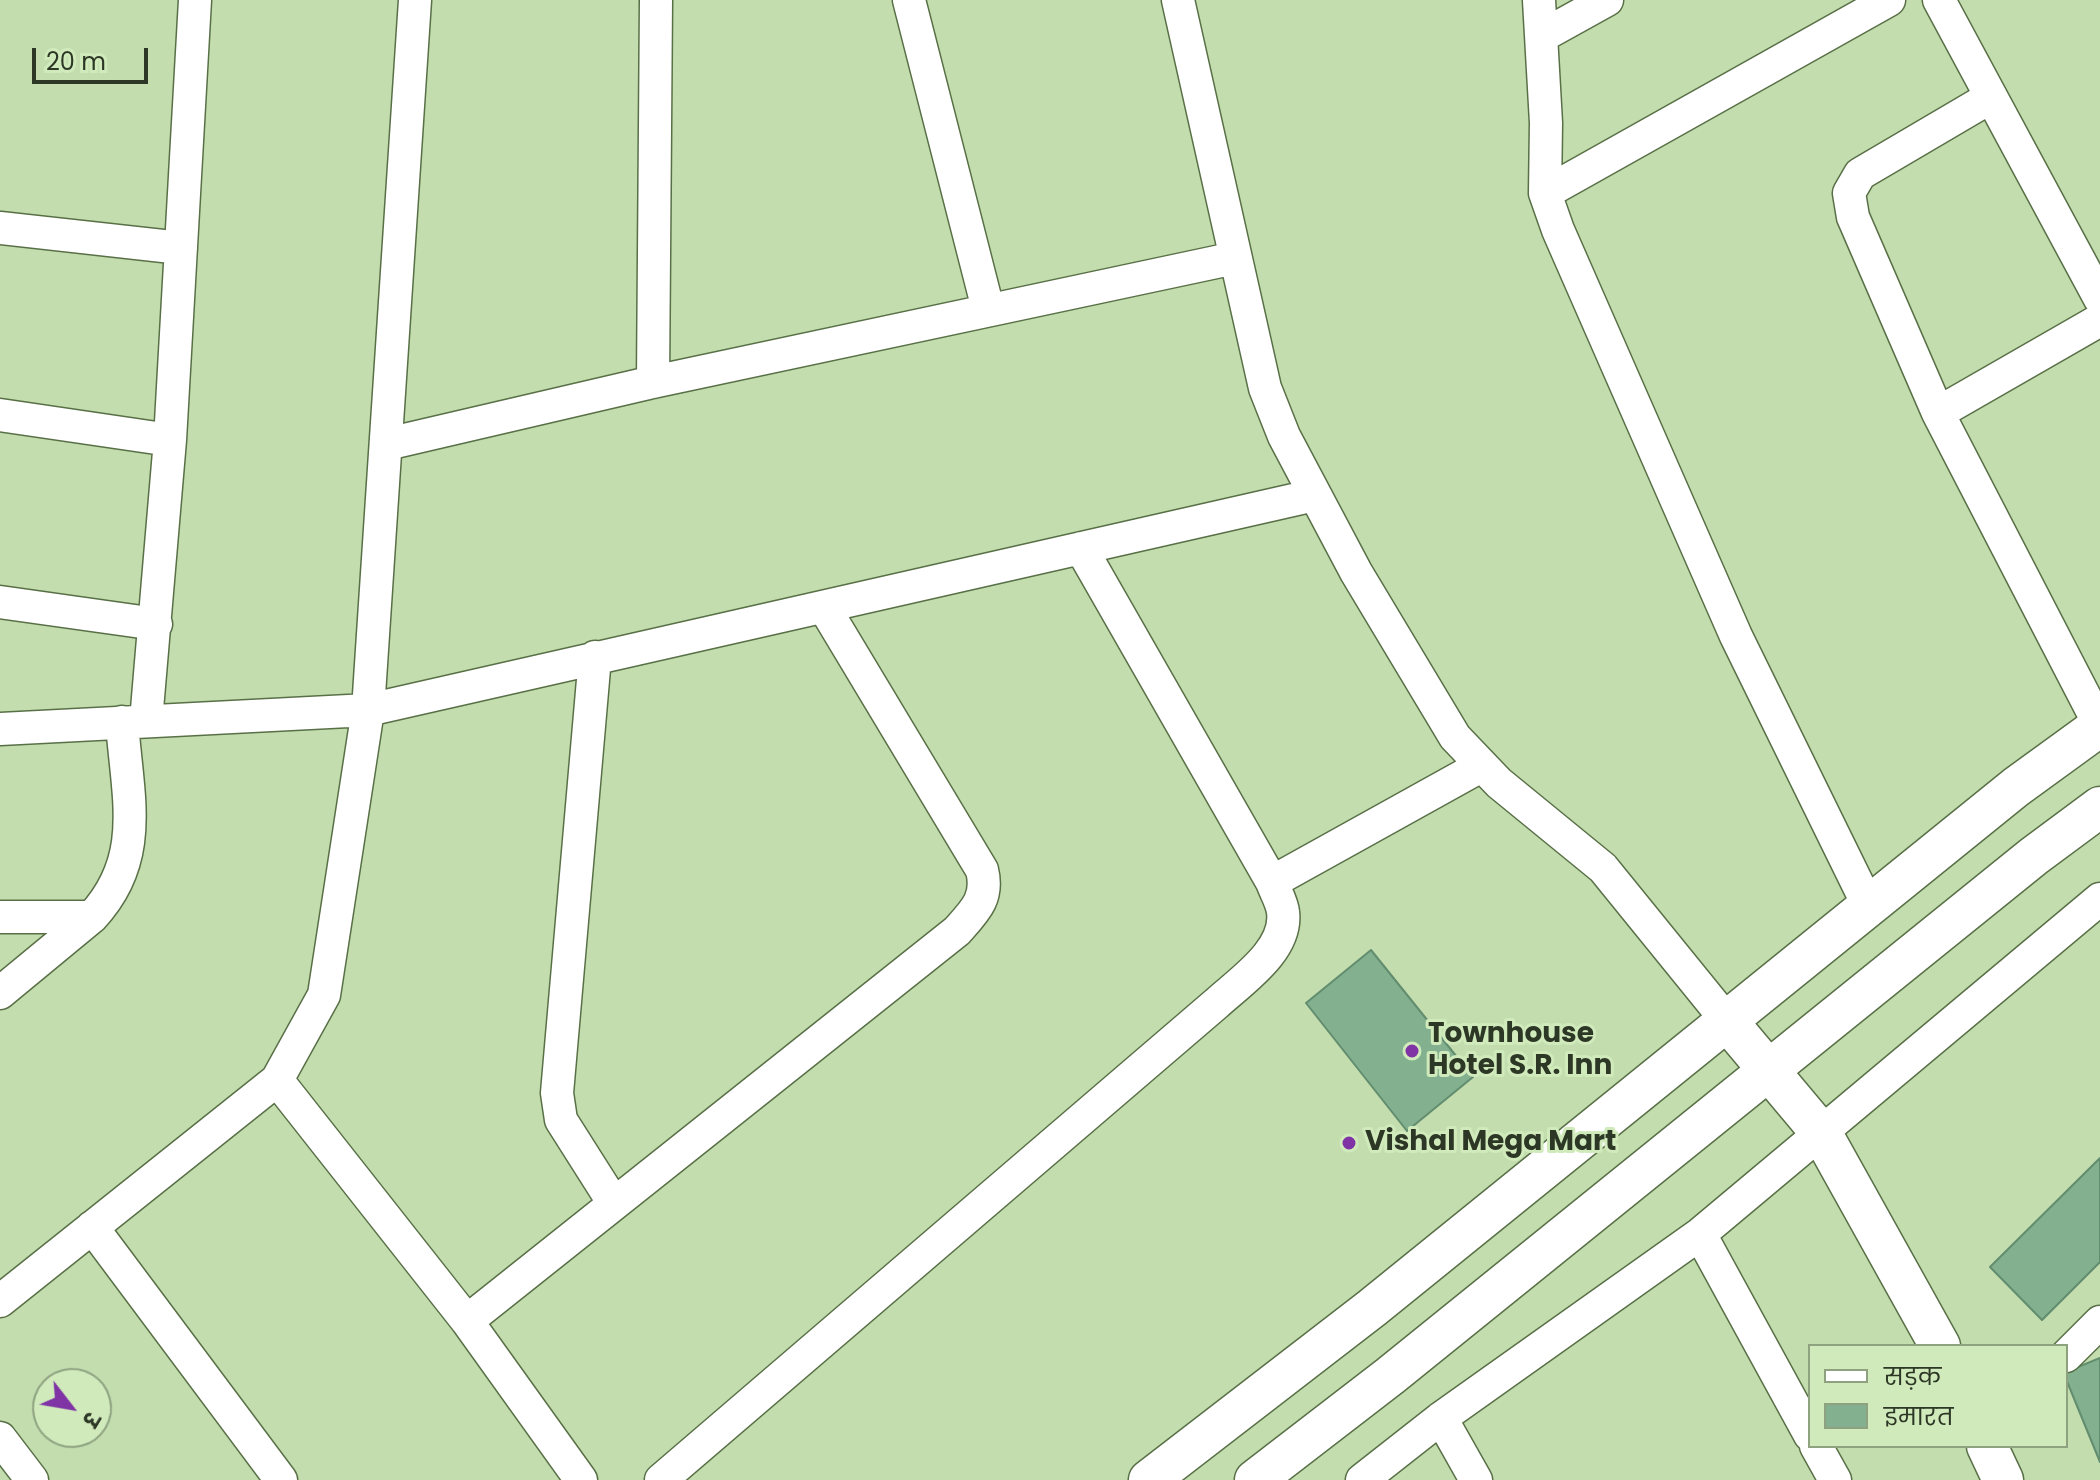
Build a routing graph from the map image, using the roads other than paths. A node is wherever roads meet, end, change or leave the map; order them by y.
1 (195, 0) edge
2 (415, 0) edge
3 (656, 0) edge
4 (909, 0) edge
5 (1178, 0) edge
6 (1539, 0) edge
7 (1607, 0) edge
8 (1889, 0) edge
9 (1939, 0) edge
10 (1542, 36) junction
11 (1991, 97) junction
12 (1545, 193) junction
13 (0, 228) edge
14 (181, 248) junction
15 (1235, 258) junction
16 (2100, 299) edge
17 (988, 309) junction
18 (2100, 320) edge
19 (653, 382) junction
20 (1938, 413) junction
21 (0, 415) edge
22 (170, 440) junction
23 (387, 444) junction
24 (1315, 495) junction
25 (1081, 548) junction
26 (0, 602) edge
27 (824, 607) junction
28 (156, 624) junction
29 (595, 657) junction
30 (368, 710) junction
31 (134, 722) junction
32 (2100, 726) edge
33 (0, 729) edge
34 (1481, 766) junction
35 (2100, 807) edge
36 (1272, 882) junction
37 (2100, 899) edge
38 (1869, 907) junction
39 (0, 917) edge
40 (92, 917) junction
41 (0, 993) edge
42 (1728, 1022) junction
43 (1769, 1069) junction
44 (277, 1080) junction
45 (1822, 1134) junction
46 (613, 1202) junction
47 (92, 1227) junction
48 (1700, 1234) junction
49 (0, 1301) edge
50 (467, 1321) junction
51 (2100, 1322) edge
52 (1939, 1344) edge
53 (2068, 1354) edge
54 (1441, 1418) junction
55 (1808, 1431) edge
56 (0, 1438) edge
57 (1817, 1448) edge
58 (1988, 1448) edge
59 (32, 1480) edge
60 (281, 1480) edge
61 (581, 1480) edge
62 (661, 1480) edge
63 (1149, 1480) edge
64 (1255, 1480) edge
65 (1362, 1480) edge
66 (1476, 1480) edge
67 (1835, 1480) edge
68 (2003, 1480) edge

1 - 14 street
2 - 23 street
3 - 19 street
4 - 17 street
5 - 15 street
6 - 10 street
7 - 10 street
8 - 12 street
9 - 11 street
10 - 12 street
11 - 16 street
11 - 20 street
12 - 38 street
13 - 14 street
14 - 22 street
15 - 17 street
15 - 24 street
17 - 19 street
18 - 20 street
19 - 23 street
20 - 32 street
21 - 22 street
22 - 28 street
23 - 30 street
24 - 25 street
24 - 34 street
25 - 27 street
25 - 36 street
26 - 28 street
27 - 29 street
27 - 46 street
28 - 31 street
29 - 30 street
29 - 46 street
30 - 31 street
30 - 44 street
31 - 33 street
31 - 40 street
32 - 38 street
34 - 36 street
34 - 42 street
35 - 43 street
36 - 62 street
37 - 45 street
38 - 42 street
39 - 40 street
40 - 41 street
42 - 43 street
42 - 63 street
43 - 45 street
43 - 64 street
44 - 47 street
44 - 50 street
45 - 48 street
45 - 52 street
46 - 50 street
47 - 49 street
47 - 60 street
48 - 54 street
48 - 55 street
50 - 61 street
51 - 53 street
54 - 65 street
54 - 66 street
56 - 59 street
57 - 67 street
58 - 68 street

